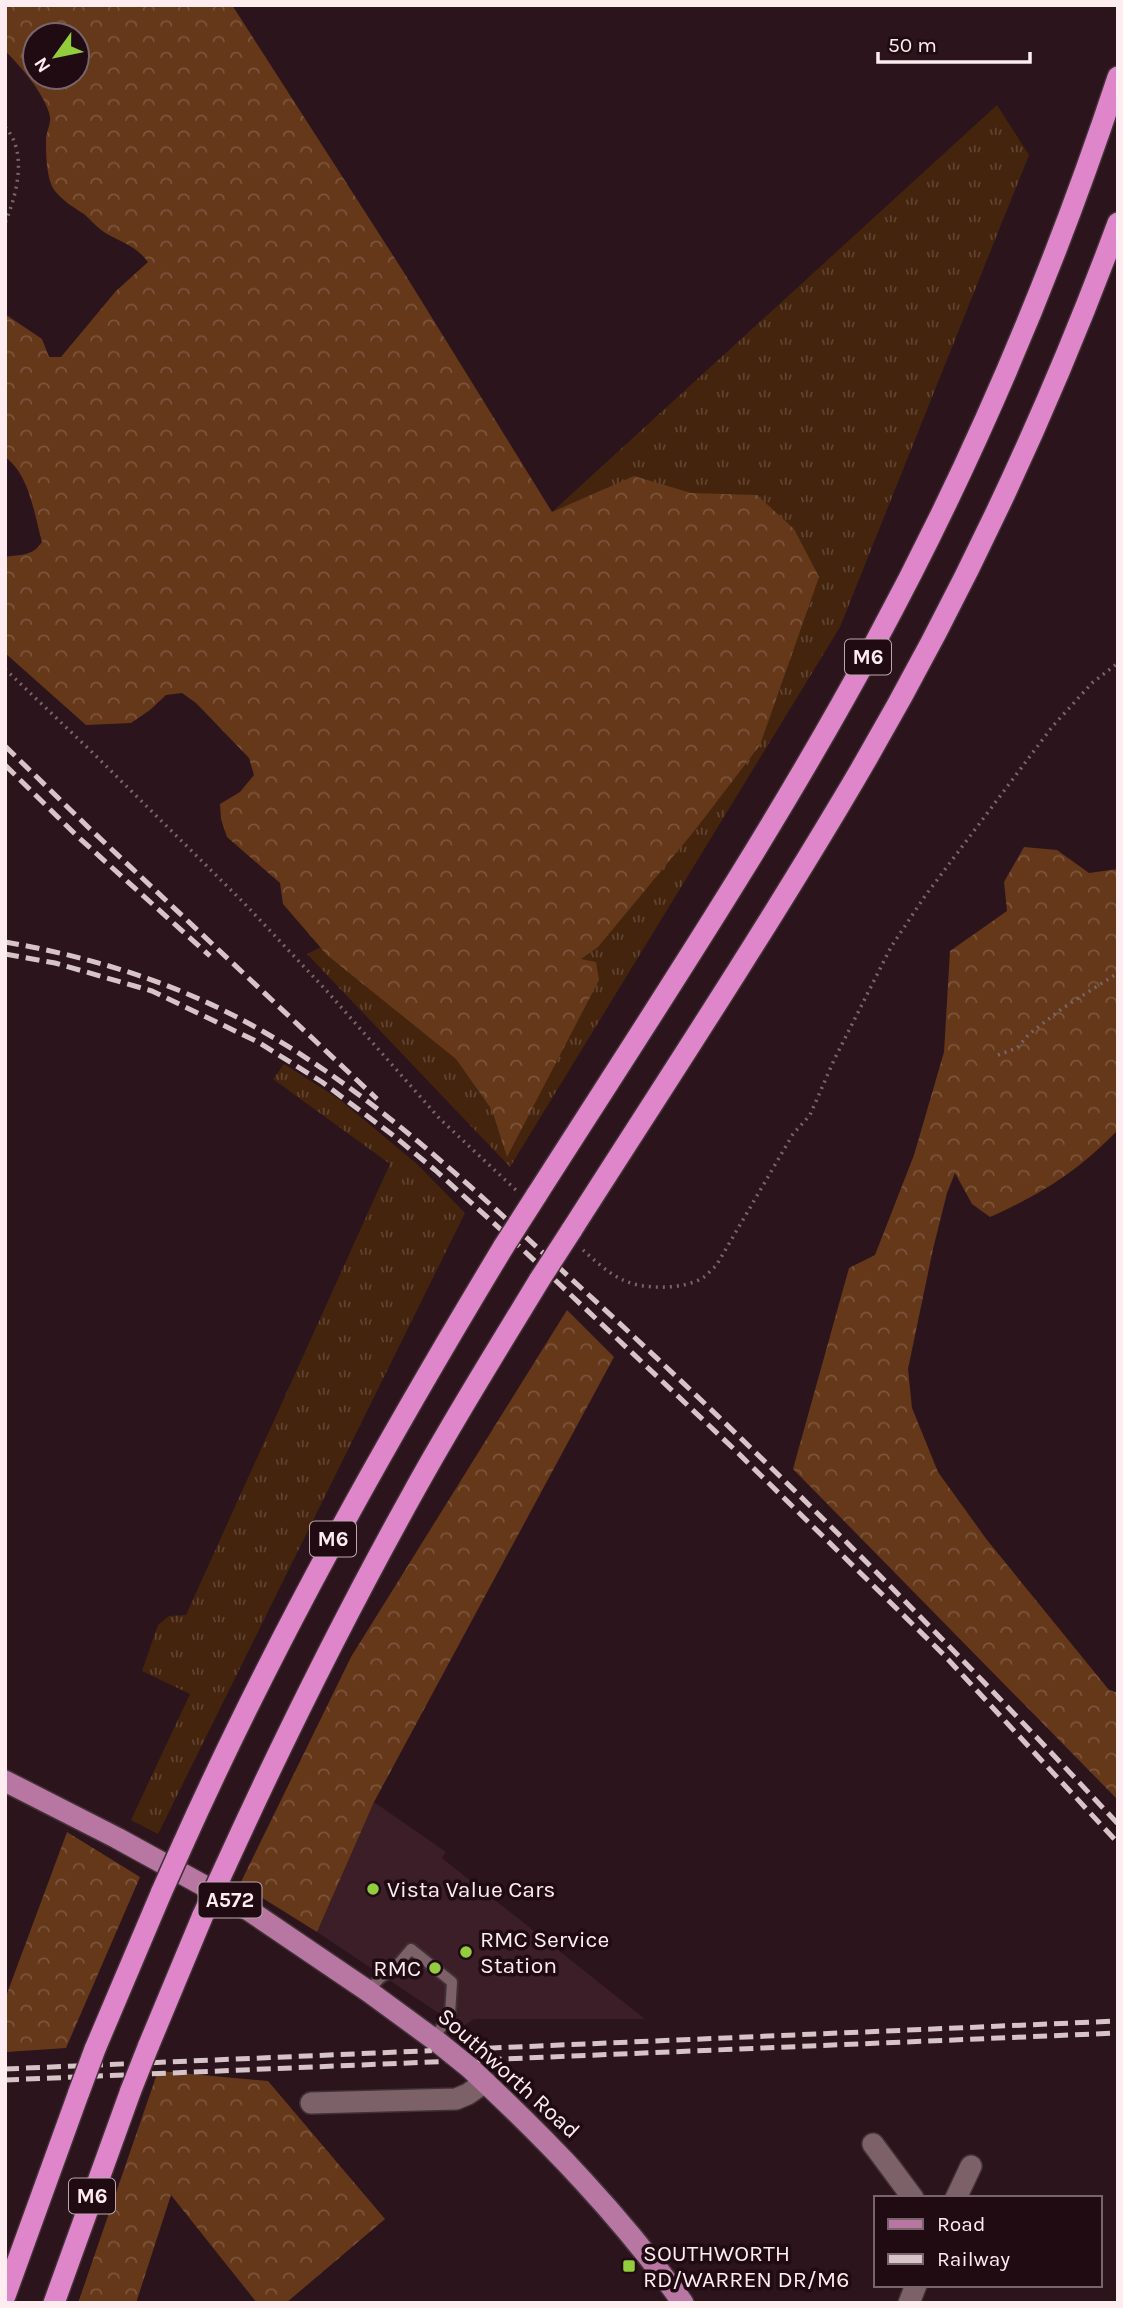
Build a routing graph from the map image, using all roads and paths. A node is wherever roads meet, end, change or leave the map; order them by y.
1 (1118, 77) edge
2 (5, 127) edge
3 (5, 223) edge
4 (1118, 223) edge
5 (1118, 663) edge
6 (5, 669) edge
7 (1118, 973) edge
8 (998, 1055) dead end
9 (527, 1194) junction
10 (574, 1238) junction
11 (5, 1781) edge
12 (369, 1991) junction
13 (437, 2041) junction
14 (477, 2075) junction
15 (312, 2103) dead end
16 (873, 2144) dead end
17 (971, 2166) dead end
18 (912, 2196) edge
19 (957, 2196) edge
20 (5, 2296) edge
21 (54, 2303) edge
22 (683, 2303) edge

1 - 9 highway, M6
2 - 3 path
4 - 10 highway, M6
5 - 10 path
6 - 9 path
7 - 8 path
9 - 20 highway, M6, bridge
10 - 21 highway, M6, bridge
11 - 12 main road, Southworth Road / A572
12 - 13 main road, Southworth Road / A572
12 - 13 lane
13 - 14 main road, Southworth Road / A572, bridge
14 - 15 street
14 - 22 main road, Southworth Road / A572
16 - 18 street
17 - 19 street

